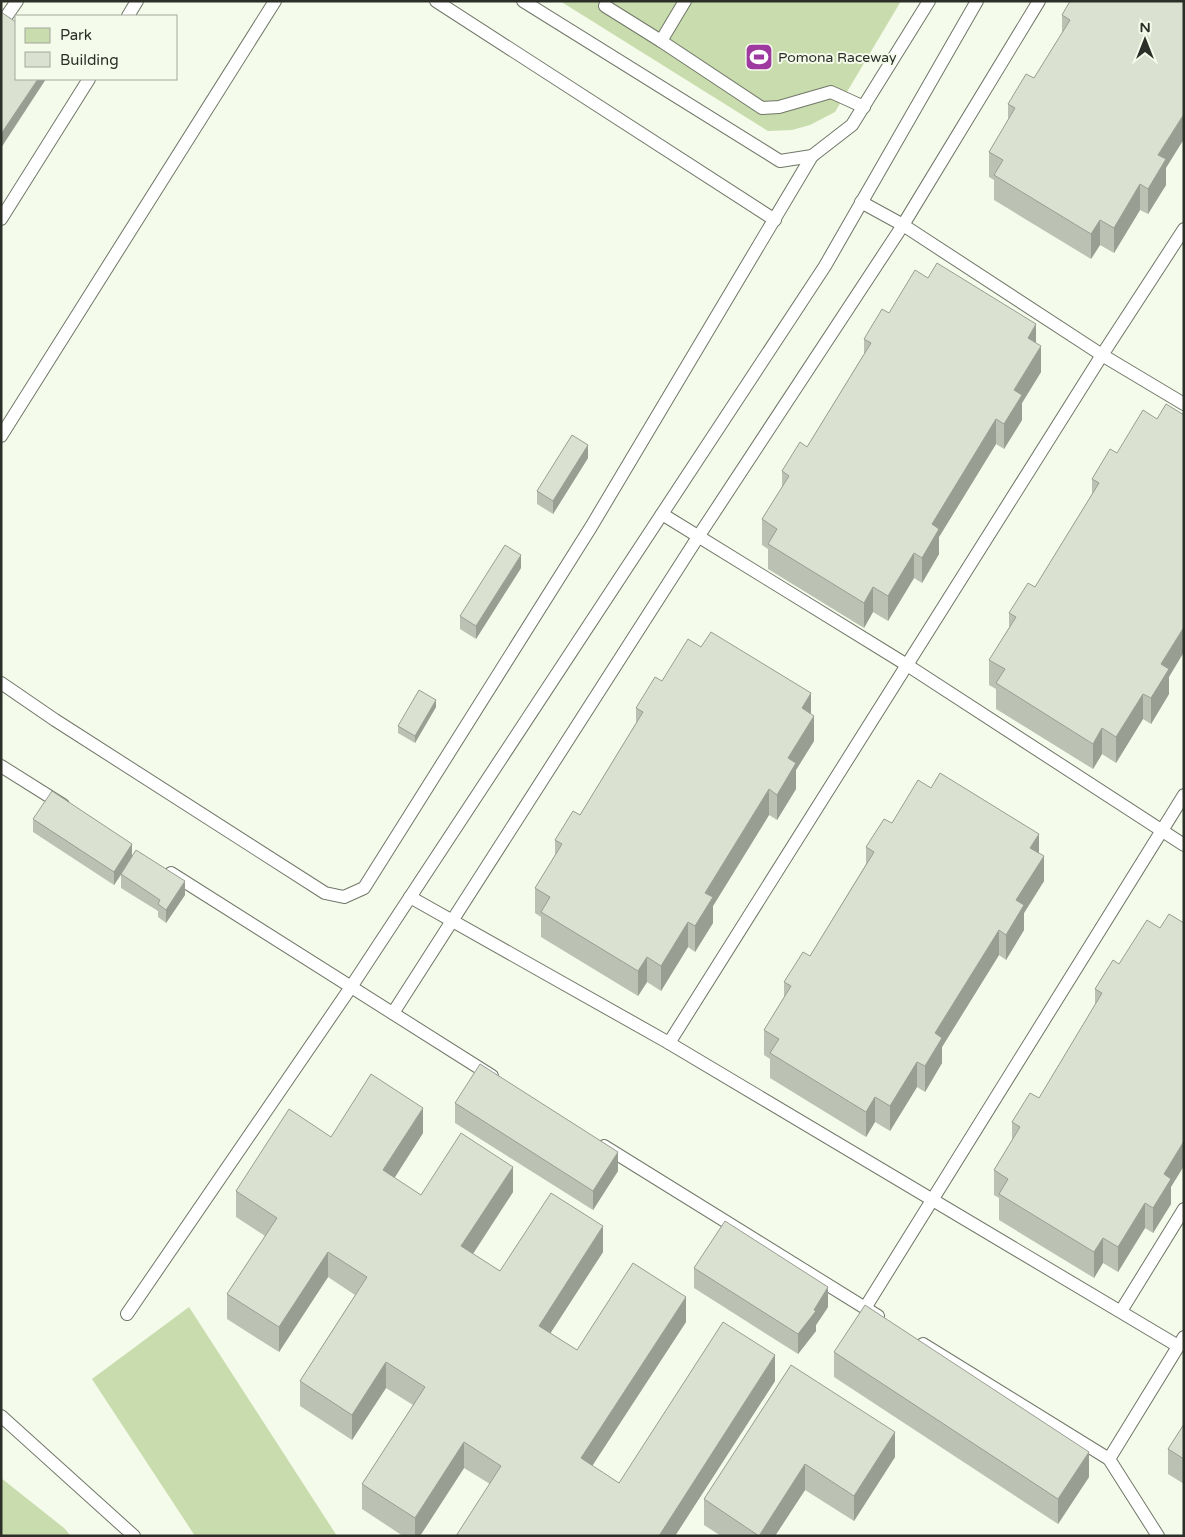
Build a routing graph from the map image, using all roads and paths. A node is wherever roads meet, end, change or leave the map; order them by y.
1 (17, 1) edge
2 (137, 1) edge
3 (275, 1) edge
4 (436, 1) edge
5 (523, 1) edge
6 (685, 1) edge
7 (929, 1) edge
8 (977, 1) edge
9 (1039, 1) edge
10 (603, 3) edge
11 (129, 15) edge
12 (1, 24) edge
13 (661, 41) junction
14 (88, 80) edge
15 (864, 107) junction
16 (812, 156) junction
17 (861, 202) junction
18 (1, 218) edge
19 (775, 220) junction
20 (903, 225) junction
21 (1184, 229) edge
22 (1102, 355) junction
23 (1184, 404) edge
24 (1, 436) edge
25 (662, 514) junction
26 (698, 537) junction
27 (907, 666) junction
28 (1, 683) edge
29 (1, 766) edge
30 (1184, 795) edge
31 (77, 814) edge
32 (1162, 830) junction
33 (1184, 845) edge
34 (161, 867) edge
35 (410, 897) junction
36 (452, 923) junction
37 (351, 987) junction
38 (393, 1013) junction
39 (670, 1043) junction
40 (500, 1081) edge
41 (591, 1138) edge
42 (931, 1198) junction
43 (1184, 1209) edge
44 (865, 1308) junction
45 (1121, 1311) junction
46 (127, 1314) dead end
47 (890, 1323) edge
48 (915, 1339) edge
49 (1181, 1341) edge
50 (1, 1416) edge
51 (1109, 1460) junction
52 (134, 1536) edge
53 (1158, 1536) edge

1 - 12 lane
2 - 11 lane
3 - 24 lane
4 - 19 lane
5 - 16 lane
6 - 13 lane
7 - 15 lane
8 - 17 lane
9 - 20 lane
10 - 13 lane
13 - 15 lane
14 - 18 lane
15 - 16 lane
16 - 19 lane
17 - 20 lane
17 - 25 lane
19 - 28 lane
20 - 22 lane
20 - 26 lane
21 - 22 lane
22 - 23 lane
22 - 27 lane
25 - 26 lane
25 - 35 lane
26 - 27 lane
26 - 36 lane
27 - 32 lane
27 - 39 lane
29 - 31 lane
30 - 32 lane
32 - 33 lane
32 - 42 lane
34 - 37 lane
35 - 36 lane
35 - 37 lane
36 - 38 lane
36 - 39 lane
37 - 38 lane
37 - 46 lane
38 - 40 lane
39 - 42 lane
41 - 44 lane
42 - 44 lane
42 - 45 lane
43 - 45 lane
44 - 47 lane
45 - 49 lane
48 - 51 lane
49 - 51 lane
50 - 52 lane
51 - 53 lane

